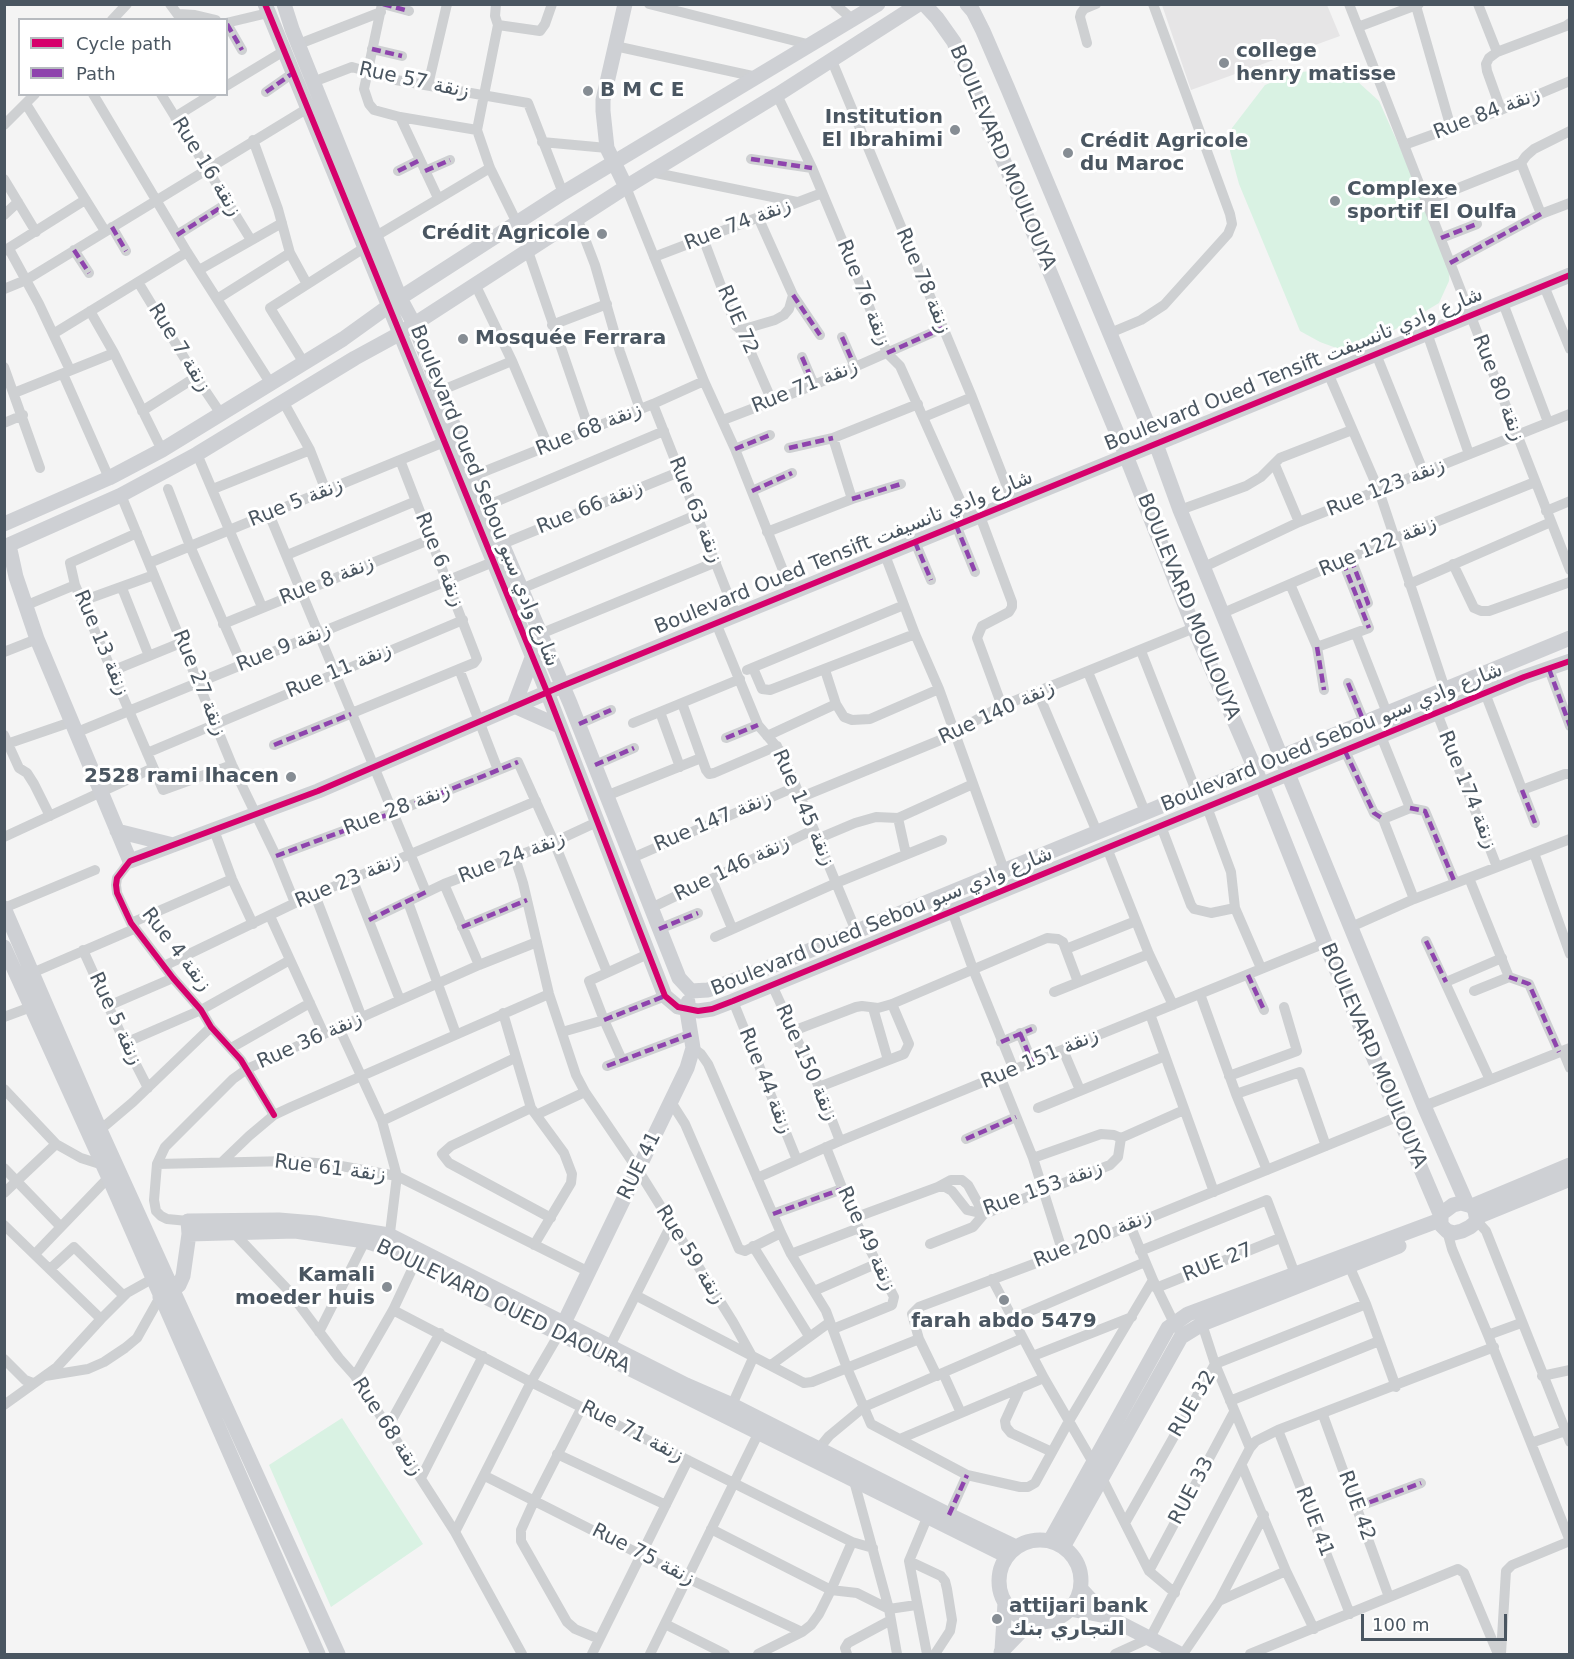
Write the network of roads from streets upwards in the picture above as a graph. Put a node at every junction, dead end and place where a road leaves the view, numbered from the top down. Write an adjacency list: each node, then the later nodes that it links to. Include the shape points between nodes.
1 (127, 4): 23 (street)
2 (170, 4): 22 (street)
3 (284, 4): 35 (street, Boulevard Oued Sebou شارع وادي سبو)
4 (447, 4): 47 (street)
5 (496, 4): 27 (street)
6 (552, 4): 27 (street, via 540,31)
7 (625, 4): 33 (street)
8 (649, 4): 34 (street)
9 (835, 4): 25 (street)
10 (878, 4): 25 (street)
11 (922, 4): 40 (street); 185 (street, BOULEVARD MOULOUYA, via 954,42)
12 (968, 4): 31 (street, BOULEVARD MOULOUYA)
13 (978, 4): 31 (street)
14 (1096, 4): 32 (street, via 1081,13)
15 (1153, 4): 133 (street, via 1232,224 1228,234 1164,305 1142,321)
16 (1349, 4): 29 (street, Rue 80 زنقة)
17 (1478, 4): 38 (street)
18 (1417, 5): 29 (street); 61 (street)
19 (382, 7): 21 (street); 35 (street); 36 (street)
20 (267, 9): 26 (street); 35 (street, Boulevard Oued Sebou شارع وادي سبو)
21 (409, 10)
22 (180, 17): 24 (street)
23 (114, 18)
24 (208, 18)
25 (853, 20): 34 (street)
26 (228, 24)
27 (498, 25): 49 (street)
28 (228, 26): 37 (street)
29 (1358, 27): 66 (street, Rue 80 زنقة)
30 (1568, 28): 38 (street)
31 (983, 30): 133 (street, BOULEVARD MOULOUYA)
32 (1086, 43)
33 (615, 45): 43 (street); 67 (street, via 603,100)
34 (811, 45): 43 (street)
35 (291, 48): 42 (street, Boulevard Oued Sebou شارع وادي سبو); 45 (street, Boulevard Oued Sebou شارع وادي سبو); 46 (street)
36 (372, 49): 39 (street); 41 (street)
37 (242, 50)
38 (1497, 52): 57 (street, via 1486,64)
39 (402, 56)
40 (832, 61): 50 (street); 131 (street, Rue 78 زنقة)
41 (367, 72): 45 (street, Rue 57 زنقة, via 348,67); 47 (street, Rue 57 زنقة); 59 (street, via 364,88 369,104 374,110)
42 (293, 73): 48 (street); 56 (street, Boulevard Oued Sebou شارع وادي سبو)
43 (757, 77): 67 (street)
44 (1569, 81): 57 (street, Rue 84 زنقة)
45 (313, 82): 56 (street, Boulevard Oued Sebou شارع وادي سبو)
46 (228, 85)
47 (428, 85): 49 (street, Rue 57 زنقة)
48 (266, 92)
49 (482, 95): 62 (street); 65 (street, Rue 57 زنقة, via 528,103)
50 (777, 95): 73 (street, Rue 76 زنقة); 77 (street)
51 (33, 96): 55 (street)
52 (94, 96): 84 (street)
53 (162, 96): 58 (street, Rue 16 زنقة)
54 (209, 96): 58 (street)
55 (26, 104): 60 (street); 83 (street)
56 (315, 104): 64 (street); 100 (street, Boulevard Oued Sebou شارع وادي سبو); 104 (street, Boulevard Oued Sebou شارع وادي سبو)
57 (1501, 110): 61 (street, Rue 84 زنقة)
58 (174, 117): 74 (street, Rue 16 زنقة)
59 (400, 117): 62 (street); 69 (street)
60 (4, 124)
61 (1451, 128): 66 (street, Rue 84 زنقة)
62 (477, 130): 72 (street)
63 (1569, 131): 71 (street, via 1534,149)
64 (253, 140): 74 (street); 94 (street)
65 (542, 142): 67 (street); 80 (street)
66 (1404, 145): 85 (street, Rue 80 زنقة)
67 (611, 155): 79 (street); 80 (street)
68 (751, 159): 73 (street)
69 (420, 160): 75 (street); 76 (street)
70 (450, 160): 76 (street)
71 (1521, 164): 85 (street); 90 (street)
72 (490, 168): 82 (street); 95 (street)
73 (812, 168): 81 (street, Rue 76 زنقة)
74 (207, 169): 84 (street); 88 (street, Rue 16 زنقة)
75 (398, 171)
76 (425, 171): 82 (street)
77 (650, 171): 79 (street); 87 (street)
78 (4, 179): 86 (street)
79 (626, 187): 93 (street); 111 (street)
80 (563, 193): 95 (street)
81 (822, 193): 87 (street, Rue 74 زنقة); 141 (street, Rue 76 زنقة)
82 (438, 198): 100 (street)
83 (85, 200): 97 (street); 98 (street)
84 (157, 201): 97 (street); 99 (street)
85 (1425, 201): 102 (street, Rue 80 زنقة)
86 (18, 202): 91 (street); 98 (street)
87 (798, 202): 92 (street, Rue 74 زنقة)
88 (228, 203): 99 (street); 103 (street, Rue 16 زنقة)
89 (1569, 203): 90 (street)
90 (1541, 214): 112 (street)
91 (4, 215)
92 (758, 217): 101 (street, Rue 74 زنقة); 122 (street)
93 (577, 218): 108 (street); 126 (street)
94 (282, 223): 103 (street); 110 (street)
95 (517, 223): 124 (street)
96 (1477, 224): 102 (street)
97 (109, 229): 106 (street); 107 (street)
98 (36, 232): 105 (street)
99 (177, 235): 109 (street)
100 (376, 236): 124 (street, Boulevard Oued Sebou شارع وادي سبو)
101 (703, 238): 111 (street, Rue 74 زنقة); 132 (street, RUE 72, via 736,326)
102 (1441, 238): 112 (street, Rue 80 زنقة)
103 (251, 240): 113 (street)
104 (364, 248): 118 (street); 124 (street, Boulevard Oued Sebou شارع وادي سبو)
105 (7, 250): 116 (street)
106 (74, 250): 114 (street); 116 (street)
107 (126, 251)
108 (528, 251): 119 (street); 130 (street)
109 (187, 252): 113 (street); 117 (street)
110 (290, 253): 118 (street); 123 (street)
111 (654, 257): 151 (street)
112 (1450, 263): 128 (street, Rue 80 زنقة)
113 (200, 270): 123 (street)
114 (89, 273)
115 (1569, 275): 120 (street, Boulevard Oued Tensift شارع وادي تانسيفت)
116 (26, 280): 121 (street); 135 (street)
117 (138, 282): 127 (street); 150 (street, Rue 7 زنقة)
118 (307, 284): 145 (street, via 270,308)
119 (475, 284): 129 (street); 144 (street)
120 (1544, 286): 125 (street, Boulevard Oued Tensift شارع وادي تانسيفت); 139 (street)
121 (4, 289)
122 (793, 295): 132 (street, via 784,315); 137 (street)
123 (217, 299): 152 (street)
124 (394, 302): 129 (street, Boulevard Oued Sebou شارع وادي سبو); 136 (street, Boulevard Oued Sebou شارع وادي سبو); 145 (street)
125 (1503, 303): 128 (street, Boulevard Oued Tensift شارع وادي تانسيفت); 168 (street)
126 (607, 304): 130 (street); 161 (street)
127 (90, 311): 135 (street); 140 (street)
128 (1470, 316): 134 (street, Boulevard Oued Tensift شارع وادي تانسيفت); 173 (street, Rue 80 زنقة)
129 (414, 324): 136 (street); 154 (street, Boulevard Oued Sebou شارع وادي سبو)
130 (552, 325): 170 (street)
131 (943, 328): 141 (street, Rue 71 زنقة); 156 (street, Rue 78 زنقة)
132 (741, 330): 157 (street, RUE 72)
133 (1110, 333): 177 (street, BOULEVARD MOULOUYA)
134 (1427, 333): 142 (street, Boulevard Oued Tensift شارع وادي تانسيفت); 184 (street)
135 (53, 334): 148 (street)
136 (399, 334): 158 (street); 176 (street, Boulevard Oued Sebou شارع وادي سبو)
137 (820, 335)
138 (842, 337): 147 (street)
139 (1569, 349)
140 (114, 353): 148 (street); 162 (street)
141 (887, 353): 147 (street, Rue 71 زنقة); 160 (street, Rue 76 زنقة, via 900,366)
142 (1376, 354): 149 (street, Boulevard Oued Tensift شارع وادي تانسيفت); 191 (street)
143 (802, 357): 153 (street)
144 (512, 361): 154 (street); 178 (street)
145 (304, 363): 152 (street)
146 (4, 367): 155 (street)
147 (855, 367): 153 (street, Rue 71 زنقة)
148 (66, 372): 155 (street); 193 (street)
149 (1329, 373): 171 (street); 177 (street, Boulevard Oued Tensift شارع وادي تانسيفت)
150 (196, 377): 162 (street); 163 (street, Rue 7 زنقة)
151 (704, 381): 159 (street, Rue 68 زنقة); 167 (street)
152 (271, 384): 163 (street)
153 (813, 385): 157 (street, Rue 71 زنقة)
154 (440, 391): 192 (street, Boulevard Oued Sebou شارع وادي سبو)
155 (14, 393): 164 (street)
156 (972, 397): 165 (street); 205 (street, Rue 78 زنقة)
157 (772, 401): 167 (street, Rue 71 زنقة)
158 (284, 403): 182 (street); 183 (street)
159 (653, 404): 161 (street, Rue 68 زنقة); 172 (street, Rue 63 زنقة)
160 (918, 404): 165 (street, Rue 76 زنقة); 175 (street)
161 (640, 409): 170 (street, Rue 68 زنقة)
162 (142, 411): 181 (street)
163 (221, 414): 181 (street)
164 (23, 415): 169 (street); 188 (street)
165 (924, 417): 211 (street, Rue 76 زنقة)
166 (1569, 417): 168 (street, Rue 123 زنقة)
167 (723, 420): 180 (street)
168 (1548, 422): 173 (street, Rue 123 زنقة)
169 (4, 423)
170 (589, 429): 178 (street, Rue 68 زنقة)
171 (1352, 430): 187 (street, via 1280,458); 200 (street)
172 (664, 431): 189 (street, Rue 63 زنقة); 206 (street)
173 (1516, 434): 184 (street, Rue 123 زنقة); 194 (street, Rue 80 زنقة)
174 (770, 435): 180 (street)
175 (833, 438): 179 (street); 202 (street)
176 (444, 442): 186 (street, Rue 5 زنقة); 228 (street, Boulevard Oued Sebou شارع وادي سبو)
177 (1156, 444): 185 (street, Boulevard Oued Tensift شارع وادي تانسيفت); 207 (street, BOULEVARD MOULOUYA)
178 (548, 446): 192 (street, Rue 68 زنقة)
179 (789, 448)
180 (735, 449): 199 (street)
181 (162, 450): 193 (street)
182 (310, 450): 197 (street); 198 (street)
183 (197, 454): 197 (street); 201 (street)
184 (1469, 454): 191 (street, Rue 123 زنقة)
185 (1126, 456): 205 (street, Boulevard Oued Tensift شارع وادي تانسيفت); 256 (street, BOULEVARD MOULOUYA)
186 (400, 460): 198 (street, Rue 5 زنقة); 203 (street, Rue 6 زنقة)
187 (1275, 465): 207 (street, via 1246,486); 212 (street)
188 (40, 468)
189 (679, 472): 210 (street, Rue 63 زنقة); 221 (street, Rue 66 زنقة)
190 (792, 473): 199 (street)
191 (1424, 473): 200 (street, Rue 123 زنقة)
192 (473, 476): 206 (street, Boulevard Oued Sebou شارع وادي سبو)
193 (109, 478): 214 (street)
194 (1535, 482): 208 (street, Rue 80 زنقة); 218 (street, Rue 122 زنقة)
195 (902, 484): 202 (street)
196 (168, 489): 223 (street)
197 (213, 489): 215 (street)
198 (326, 490): 209 (street, Rue 5 زنقة)
199 (752, 491): 216 (street)
200 (1379, 491): 212 (street, Rue 123 زنقة); 218 (street)
201 (121, 495): 217 (street, Rue 27 زنقة); 222 (street)
202 (852, 499): 216 (street)
203 (416, 501): 219 (street, Rue 6 زنقة); 224 (street)
204 (1569, 501): 208 (street)
205 (1013, 502): 211 (street, Boulevard Oued Tensift شارع وادي تانسيفت)
206 (486, 506): 221 (street, Boulevard Oued Sebou شارع وادي سبو)
207 (1180, 510): 232 (street, BOULEVARD MOULOUYA)
208 (1546, 511): 213 (street, Rue 80 زنقة)
209 (269, 514): 215 (street, Rue 5 زنقة); 224 (street)
210 (696, 514): 229 (street, Rue 63 زنقة); 244 (street)
211 (968, 520): 220 (street, Boulevard Oued Tensift شارع وادي تانسيفت); 234 (street); 291 (street, via 1012,602 1009,612 982,626 977,638)
212 (1299, 522): 232 (street, Rue 123 زنقة)
213 (1551, 522): 231 (street); 233 (street, Rue 80 زنقة)
214 (4, 524)
215 (231, 530): 223 (street, Rue 5 زنقة); 250 (street)
216 (767, 532): 246 (street)
217 (137, 533): 230 (street, Rue 27 زنقة); 241 (street, Rue 13 زنقة, via 70,563)
218 (1396, 538): 226 (street, Rue 122 زنقة); 240 (street)
219 (431, 539): 238 (street, Rue 6 زنقة); 245 (street, Rue 8 زنقة)
220 (915, 542): 225 (street, Boulevard Oued Tensift شارع وادي تانسيفت); 237 (street)
221 (502, 544): 244 (street, Boulevard Oued Sebou شارع وادي سبو)
222 (7, 546): 236 (street)
223 (190, 546): 230 (street, Rue 5 زنقة); 255 (street)
224 (287, 555): 245 (street)
225 (885, 555): 246 (street, Boulevard Oued Tensift شارع وادي تانسيفت); 249 (street)
226 (1347, 560): 242 (street, Rue 122 زنقة); 260 (street, via 1369,628)
227 (4, 561): 236 (street)
228 (493, 562): 238 (street, Rue 9 زنقة); 268 (street, Boulevard Oued Sebou شارع وادي سبو)
229 (717, 562): 252 (street, Rue 63 زنقة); 258 (street)
230 (149, 563): 235 (street, Rue 27 زنقة)
231 (1453, 564): 239 (street, via 1474,608 1481,611); 240 (street)
232 (1204, 567): 251 (street, BOULEVARD MOULOUYA)
233 (1569, 570)
234 (975, 572)
235 (154, 575): 243 (street); 263 (street, Rue 27 زنقة)
236 (16, 577): 248 (street)
237 (931, 580)
238 (447, 581): 253 (street, Rue 6 زنقة); 257 (street, Rue 9 زنقة)
239 (1569, 582)
240 (1409, 584): 283 (street)
241 (75, 585): 247 (street, Rue 13 زنقة); 248 (street)
242 (1290, 585): 251 (street, Rue 122 زنقة); 264 (street)
243 (122, 588): 247 (street); 267 (street)
244 (521, 589): 258 (street, Boulevard Oued Sebou شارع وادي سبو)
245 (301, 592): 250 (street, Rue 8 زنقة); 257 (street)
246 (792, 592): 252 (street, Boulevard Oued Tensift شارع وادي تانسيفت)
247 (82, 601): 275 (street, Rue 13 زنقة)
248 (27, 605): 262 (street)
249 (904, 605): 259 (street); 271 (street)
250 (262, 607): 255 (street, Rue 8 زنقة)
251 (1222, 613): 317 (street, BOULEVARD MOULOUYA)
252 (736, 615): 254 (street, Boulevard Oued Tensift شارع وادي تانسيفت)
253 (463, 620): 272 (street, Rue 6 زنقة, via 477,659); 277 (street, Rue 11 زنقة)
254 (717, 623): 278 (street, Rue 145 زنقة); 281 (street, Boulevard Oued Tensift شارع وادي تانسيفت)
255 (224, 624): 270 (street)
256 (1194, 628): 265 (street, Rue 140 زنقة); 323 (street, BOULEVARD MOULOUYA)
257 (320, 634): 270 (street, Rue 9 زنقة); 277 (street)
258 (540, 634): 281 (street, Boulevard Oued Sebou شارع وادي سبو)
259 (915, 634): 274 (street); 282 (street)
260 (1356, 634): 264 (street); 295 (street)
261 (1569, 638): 283 (street, Boulevard Oued Sebou شارع وادي سبو)
262 (37, 639): 266 (street); 306 (street)
263 (183, 642): 267 (street); 279 (street, Rue 27 زنقة)
264 (1317, 647): 284 (street)
265 (1141, 651): 276 (street, Rue 140 زنقة); 332 (street)
266 (4, 652)
267 (149, 656): 275 (street)
268 (532, 657): 285 (street, Boulevard Oued Sebou شارع وادي سبو); 290 (street)
269 (1569, 661): 273 (street, Boulevard Oued Sebou شارع وادي سبو)
270 (242, 665): 279 (street, Rue 9 زنقة)
271 (753, 668): 274 (street, via 765,691); 278 (street)
272 (459, 669): 297 (street); 298 (street)
273 (1549, 669): 287 (street, Boulevard Oued Sebou شارع وادي سبو); 305 (street)
274 (825, 670): 289 (street)
275 (112, 671): 293 (street, Rue 13 زنقة)
276 (1088, 672): 286 (street, Rue 140 زنقة); 339 (street)
277 (334, 675): 297 (street); 301 (street, Rue 11 زنقة)
278 (739, 677): 288 (street); 303 (street, Rue 145 زنقة)
279 (199, 683): 293 (street, Rue 9 زنقة); 301 (street, Rue 27 زنقة)
280 (1348, 683): 299 (street)
281 (562, 686): 285 (street, Boulevard Oued Tensift شارع وادي تانسيفت); 302 (street, Boulevard Oued Sebou شارع وادي سبو)
282 (939, 689): 289 (street, via 870,719 844,717); 307 (street)
283 (1445, 689): 295 (street, Boulevard Oued Sebou شارع وادي سبو)
284 (1324, 690)
285 (547, 693): 290 (street, Boulevard Oued Tensift شارع وادي تانسيفت); 304 (street, Boulevard Oued Sebou شارع وادي سبو)
286 (1038, 693): 291 (street, Rue 140 زنقة); 350 (street)
287 (1485, 693): 296 (street, Boulevard Oued Sebou شارع وادي سبو); 331 (street)
288 (682, 703): 294 (street); 318 (street)
289 (836, 704): 308 (street)
290 (514, 706): 298 (street, Boulevard Oued Tensift شارع وادي تانسيفت); 304 (street)
291 (1002, 706): 307 (street, Rue 140 زنقة)
292 (611, 710): 302 (street)
293 (130, 711): 306 (street, Rue 9 زنقة); 316 (street, Rue 13 زنقة)
294 (660, 712): 300 (street); 322 (street)
295 (1387, 713): 299 (street, Boulevard Oued Sebou شارع وادي سبو)
296 (1437, 713): 309 (street, Boulevard Oued Sebou شارع وادي سبو); 365 (street, Rue 174 زنقة)
297 (351, 714): 312 (street); 321 (street)
298 (480, 721): 321 (street, Boulevard Oued Tensift شارع وادي تانسيفت); 325 (street)
299 (1364, 722): 317 (street, Boulevard Oued Sebou شارع وادي سبو)
300 (633, 723)
301 (215, 724): 316 (street, Rue 11 زنقة); 319 (street, Rue 27 زنقة)
302 (579, 724): 320 (street, Boulevard Oued Sebou شارع وادي سبو)
303 (758, 725): 308 (street, Rue 145 زنقة); 310 (street)
304 (559, 726): 345 (street, Boulevard Oued Sebou شارع وادي سبو)
305 (1569, 726)
306 (73, 728): 311 (street, Rue 9 زنقة); 333 (street)
307 (955, 732): 328 (street); 335 (street, Rue 140 زنقة)
308 (767, 736): 313 (street, Rue 145 زنقة)
309 (1381, 736): 315 (street, Boulevard Oued Sebou شارع وادي سبو); 338 (street)
310 (726, 738)
311 (6, 741): 342 (street)
312 (274, 745)
313 (777, 746): 318 (street, via 708,774); 330 (street, Rue 145 زنقة)
314 (634, 748): 320 (street)
315 (1345, 751): 326 (street, Boulevard Oued Sebou شارع وادي سبو); 344 (street, via 1374,813)
316 (147, 753): 324 (street, Rue 13 زنقة)
317 (1282, 756): 323 (street, Boulevard Oued Sebou شارع وادي سبو); 326 (street, BOULEVARD MOULOUYA)
318 (701, 758): 322 (street)
319 (232, 765): 324 (street, Rue 13 زنقة, via 164,790); 341 (street, Rue 27 زنقة)
320 (595, 765): 334 (street, Boulevard Oued Sebou شارع وادي سبو)
321 (373, 767): 340 (street); 341 (street, Boulevard Oued Tensift شارع وادي تانسيفت)
322 (680, 767): 334 (street)
323 (1254, 767): 329 (street, BOULEVARD MOULOUYA); 332 (street, Boulevard Oued Sebou شارع وادي سبو)
324 (153, 768): 333 (street)
325 (498, 770): 336 (street, Rue 28 زنقة, via 519,762); 340 (street, Rue 28 زنقة)
326 (1289, 774): 329 (street, Boulevard Oued Sebou شارع وادي سبو); 392 (street, BOULEVARD MOULOUYA)
327 (1569, 774): 331 (street)
328 (973, 784): 343 (street); 367 (street)
329 (1262, 785): 337 (street, Boulevard Oued Sebou شارع وادي سبو); 399 (street, BOULEVARD MOULOUYA)
330 (795, 787): 335 (street, Rue 145 زنقة); 363 (street, Rue 147 زنقة)
331 (1522, 790): 346 (street)
332 (1196, 791): 339 (street, Boulevard Oued Sebou شارع وادي سبو)
333 (100, 793): 342 (street); 349 (street)
334 (606, 796): 363 (street, Boulevard Oued Sebou شارع وادي سبو)
335 (800, 798): 351 (street, Rue 145 زنقة)
336 (536, 801): 355 (street); 359 (street, Rue 23 زنقة)
337 (1207, 807): 347 (street, Boulevard Oued Sebou شارع وادي سبو); 383 (street, via 1231,872)
338 (1410, 808): 344 (street); 373 (street, via 1425,811)
339 (1144, 812): 350 (street, Boulevard Oued Sebou شارع وادي سبو)
340 (392, 813): 359 (street); 361 (street, Rue 28 زنقة)
341 (255, 814): 348 (street, Boulevard Oued Tensift شارع وادي تانسيفت); 361 (street, Rue 27 زنقة)
342 (50, 816): 352 (street)
343 (898, 818): 351 (street, Rue 146 زنقة, via 876,817); 360 (street)
344 (1383, 819): 377 (street)
345 (597, 822): 355 (street, Rue 24 زنقة); 403 (street, Boulevard Oued Sebou شارع وادي سبو)
346 (1534, 823)
347 (1161, 826): 357 (street, Boulevard Oued Sebou شارع وادي سبو); 383 (street, via 1194,909 1211,913)
348 (214, 830): 356 (street, Boulevard Oued Tensift شارع وادي تانسيفت); 370 (street)
349 (117, 831): 356 (street); 364 (street)
350 (1097, 832): 367 (street, Boulevard Oued Sebou شارع وادي سبو)
351 (815, 834): 371 (street, Rue 146 زنقة); 372 (street, Rue 145 زنقة)
352 (4, 837)
353 (1569, 839): 358 (street)
354 (942, 840): 360 (street)
355 (554, 842): 362 (street, Rue 24 زنقة); 412 (street)
356 (173, 845): 364 (street, Boulevard Oued Tensift شارع وادي تانسيفت)
357 (1107, 848): 384 (street, Boulevard Oued Sebou شارع وادي سبو); 388 (street)
358 (1534, 853): 365 (street); 405 (street)
359 (408, 854): 368 (street, Rue 23 زنقة); 375 (street)
360 (906, 854): 372 (street)
361 (276, 856): 379 (street, Rue 27 زنقة)
362 (515, 858): 374 (street, Rue 24 زنقة); 378 (street, Rue 59 زنقة)
363 (632, 858): 382 (street, Boulevard Oued Sebou شارع وادي سبو)
364 (130, 861): 390 (street, Rue 4 زنقة, via 116,885)
365 (1497, 867): 369 (street)
366 (95, 870): 381 (street)
367 (1004, 870): 395 (street, Boulevard Oued Sebou شارع وادي سبو)
368 (352, 878): 376 (street, Rue 23 زنقة); 387 (street)
369 (1468, 878): 373 (street); 406 (street)
370 (232, 879): 389 (street); 390 (street)
371 (712, 880): 382 (street, Rue 146 زنقة); 393 (street)
372 (836, 883): 393 (street); 395 (street, Rue 145 زنقة)
373 (1455, 883): 377 (street)
374 (444, 884): 375 (street, Rue 24 زنقة); 391 (street)
375 (426, 892): 380 (street, Rue 24 زنقة)
376 (315, 895): 379 (street, Rue 23 زنقة); 442 (street)
377 (1414, 899): 392 (street)
378 (527, 900): 391 (street); 398 (street, Rue 59 زنقة)
379 (295, 903): 386 (street, Rue 23 زنقة)
380 (408, 903): 387 (street, Rue 24 زنقة); 419 (street)
381 (4, 908): 413 (street)
382 (651, 908): 394 (street, Boulevard Oued Sebou شارع وادي سبو)
383 (1235, 908): 410 (street)
384 (952, 911): 411 (street); 420 (street, Boulevard Oued Sebou شارع وادي سبو)
385 (698, 913): 394 (street)
386 (270, 916): 389 (street, Rue 23 زنقة); 407 (street)
387 (369, 920): 427 (street)
388 (1136, 921): 401 (street); 404 (street)
389 (253, 924): 409 (street, Rue 23 زنقة)
390 (132, 926): 402 (street); 409 (street, Rue 4 زنقة)
391 (462, 927): 408 (street)
392 (1351, 927): 480 (street, BOULEVARD MOULOUYA)
393 (732, 928): 396 (street)
394 (659, 929): 422 (street, Boulevard Oued Sebou شارع وادي سبو, via 679,978)
395 (856, 931): 422 (street, Boulevard Oued Sebou شارع وادي سبو, via 708,990)
396 (715, 937)
397 (1426, 941): 418 (street)
398 (537, 942): 408 (street, Rue 36 زنقة); 424 (street, Rue 59 زنقة)
399 (1325, 943): 410 (street, Rue 151 زنقة); 485 (street, BOULEVARD MOULOUYA)
400 (4, 947): 433 (street)
401 (1066, 949): 411 (street, via 1058,939 1047,938); 417 (street)
402 (83, 950): 413 (street); 432 (street, Rue 5 زنقة)
403 (648, 954): 412 (street); 426 (street, Boulevard Oued Sebou شارع وادي سبو)
404 (1149, 954): 417 (street); 431 (street)
405 (1569, 954)
406 (1502, 958): 415 (street); 418 (street)
407 (290, 960): 429 (street); 436 (street)
408 (478, 964): 419 (street, Rue 36 زنقة)
409 (164, 966): 416 (street, Rue 4 زنقة)
410 (1261, 968): 414 (street, Rue 151 زنقة)
411 (973, 969): 430 (street); 453 (street)
412 (607, 972): 443 (street, via 589,981)
413 (32, 973): 488 (street)
414 (1248, 975): 425 (street, Rue 151 زنقة); 437 (street)
415 (1509, 977): 421 (street); 457 (street, via 1529,984)
416 (173, 978): 432 (street); 436 (street, Rue 4 زنقة)
417 (1078, 982): 423 (street)
418 (1446, 982): 472 (street)
419 (437, 983): 427 (street, Rue 36 زنقة); 451 (street)
420 (772, 985): 428 (street, Boulevard Oued Sebou شارع وادي سبو); 447 (street, Rue 150 زنقة)
421 (1474, 990)
422 (691, 991): 438 (street)
423 (1054, 992)
424 (549, 994): 439 (street); 448 (street, Rue 59 زنقة)
425 (1200, 994): 431 (street, Rue 151 زنقة); 470 (street)
426 (665, 996): 438 (street); 443 (street)
427 (400, 1000): 442 (street, Rue 36 زنقة)
428 (734, 1001): 438 (street, Boulevard Oued Sebou شارع وادي سبو, via 712,1009); 496 (street, Rue 44 زنقة)
429 (310, 1003): 450 (street); 455 (street)
430 (892, 1004): 435 (street); 462 (street, via 909,1044 904,1054)
431 (1173, 1005): 440 (street, Rue 151 زنقة)
432 (108, 1006): 454 (street, Rue 5 زنقة)
433 (31, 1007): 441 (street); 503 (street)
434 (1284, 1007): 458 (street)
435 (873, 1008): 447 (street, via 856,1007); 462 (street)
436 (201, 1010): 444 (street, Rue 4 زنقة); 454 (street)
437 (1264, 1010)
438 (687, 1011): 452 (street)
439 (503, 1013): 451 (street); 460 (street)
440 (1150, 1014): 456 (street, Rue 151 زنقة); 459 (street)
441 (4, 1017)
442 (362, 1018): 445 (street, Rue 36 زنقة)
443 (604, 1020): 448 (street); 461 (street)
444 (211, 1027): 455 (street, Rue 4 زنقة); 474 (street)
445 (339, 1028): 450 (street, Rue 36 زنقة); 471 (street)
446 (1032, 1029): 449 (street)
447 (793, 1031): 473 (street, Rue 150 زنقة)
448 (562, 1032): 477 (street, Rue 59 زنقة)
449 (1020, 1033): 453 (street); 463 (street)
450 (324, 1034): 466 (street, Rue 36 زنقة)
451 (456, 1034): 471 (street)
452 (693, 1041): 461 (street); 479 (street, RUE 41, via 687,1068); 505 (street, via 708,1064)
453 (1001, 1042): 467 (street)
454 (124, 1043): 474 (street, Rue 5 زنقة)
455 (231, 1048): 466 (street, Rue 4 زنقة)
456 (1063, 1050): 463 (street, Rue 151 زنقة); 476 (street)
457 (1564, 1050): 465 (street); 472 (street)
458 (1297, 1051): 468 (street); 470 (street)
459 (1165, 1056): 476 (street); 482 (street)
460 (515, 1058): 483 (street); 487 (street)
461 (622, 1060): 464 (street)
462 (888, 1060): 473 (street)
463 (1032, 1062): 467 (street, Rue 151 زنقة)
464 (607, 1066)
465 (1569, 1068)
466 (247, 1069): 484 (street, Rue 4 زنقة); 498 (street, Rue 36 زنقة, via 165,1147)
467 (1014, 1070): 469 (street, Rue 151 زنقة)
468 (1300, 1072): 478 (street); 493 (street)
469 (1000, 1076): 486 (street); 491 (street, Rue 151 زنقة)
470 (1229, 1076): 478 (street)
471 (360, 1077): 484 (street); 487 (street)
472 (1490, 1080): 480 (street)
473 (819, 1087): 491 (street, Rue 150 زنقة)
474 (148, 1088): 488 (street)
475 (4, 1089): 492 (street)
476 (1080, 1090): 481 (street)
477 (585, 1092): 483 (street); 501 (street, Rue 59 زنقة)
478 (1236, 1094): 502 (street)
479 (671, 1102): 501 (street, RUE 41); 531 (street, via 685,1124 739,1249 746,1251)
480 (1424, 1106): 513 (street, BOULEVARD MOULOUYA)
481 (1038, 1108)
482 (1184, 1110): 489 (street); 510 (street)
483 (534, 1111): 516 (street, via 564,1153 572,1174); 516 (street, via 451,1146 442,1154 449,1163)
484 (274, 1115): 497 (street)
485 (1399, 1116): 493 (street, Rue 200 زنقة); 518 (street, BOULEVARD MOULOUYA)
486 (1017, 1117): 490 (street); 495 (street)
487 (381, 1120): 504 (street)
488 (100, 1130): 546 (street)
489 (1121, 1138): 495 (street, via 1101,1134); 512 (street, Rue 153 زنقة, via 1118,1157 1110,1165)
490 (966, 1139)
491 (840, 1141): 494 (street, Rue 151 زنقة)
492 (56, 1144): 503 (street); 507 (street)
493 (1326, 1146): 502 (street, Rue 200 زنقة)
494 (825, 1148): 496 (street, Rue 151 زنقة); 509 (street, Rue 49 زنقة)
495 (1033, 1158): 512 (street)
496 (797, 1160): 505 (street, Rue 151 زنقة)
497 (222, 1162): 498 (street, Rue 61 زنقة); 504 (street, Rue 61 زنقة, via 330,1164)
498 (157, 1164): 524 (street, Rue 36 زنقة, via 156,1211)
499 (1569, 1166): 513 (street)
500 (4, 1168): 507 (street)
501 (638, 1170): 520 (street, Rue 59 زنقة); 540 (street, RUE 41)
502 (1267, 1170): 510 (street, Rue 200 زنقة)
503 (106, 1171): 522 (street); 542 (street)
504 (397, 1176): 528 (street); 530 (street, Rue 61 زنقة)
505 (757, 1178): 514 (street)
506 (1569, 1179): 513 (street)
507 (17, 1181): 511 (street); 522 (street)
508 (938, 1187): 515 (street, Rue 153 زنقة, via 952,1191 967,1210); 515 (street, via 951,1180 963,1180); 517 (street)
509 (842, 1189): 514 (street); 517 (street, Rue 49 زنقة)
510 (1214, 1192): 521 (street, Rue 200 زنقة)
511 (4, 1193)
512 (1043, 1193): 515 (street, Rue 153 زنقة); 532 (street)
513 (1473, 1212): 518 (street, via 1453,1205 1445,1209); 518 (street, via 1470,1227 1462,1231 1454,1233); 555 (street, via 1486,1231)
514 (773, 1214): 525 (street)
515 (984, 1214): 529 (street, via 973,1227)
516 (551, 1218): 530 (street)
517 (857, 1223): 534 (street); 538 (street, Rue 49 زنقة)
518 (1443, 1224): 536 (street); 561 (street)
519 (4, 1225): 533 (street)
520 (671, 1225): 548 (street); 570 (street, Rue 59 زنقة)
521 (1130, 1225): 532 (street, Rue 200 زنقة); 535 (street)
522 (60, 1226): 533 (street)
523 (229, 1226): 524 (street, BOULEVARD OUED DAOURA); 527 (street, BOULEVARD OUED DAOURA); 528 (street, BOULEVARD OUED DAOURA, via 279,1220 315,1223); 559 (street, Rue 68 زنقة, via 288,1290)
524 (189, 1228): 546 (street, via 183,1276)
525 (781, 1233): 531 (street); 534 (street)
526 (1280, 1238): 535 (street, via 1267,1200); 541 (street); 544 (street, RUE 27)
527 (365, 1241): 528 (street, BOULEVARD OUED DAOURA); 559 (street)
528 (389, 1242): 537 (street, BOULEVARD OUED DAOURA); 558 (street, BOULEVARD OUED DAOURA)
529 (930, 1244)
530 (534, 1245): 540 (street, Rue 61 زنقة)
531 (753, 1246): 562 (street)
532 (1063, 1253): 543 (street, Rue 200 زنقة)
533 (35, 1254): 539 (street)
534 (791, 1254): 545 (street)
535 (1143, 1256): 544 (street); 553 (street)
536 (1347, 1260): 541 (street); 549 (street); 556 (street)
537 (416, 1261): 550 (street); 558 (street, BOULEVARD OUED DAOURA)
538 (878, 1263): 545 (street); 557 (street, Rue 49 زنقة, via 894,1297 892,1305)
539 (50, 1269): 547 (street, via 74,1247); 552 (street)
540 (589, 1272): 558 (street, RUE 41)
541 (1295, 1274): 554 (street, via 1188,1314)
542 (152, 1279): 546 (street); 547 (street)
543 (992, 1279): 553 (street); 564 (street, Rue 200 زنقة, via 919,1307 912,1314)
544 (1155, 1284): 551 (street); 554 (street)
545 (814, 1291): 557 (street)
546 (167, 1294): 577 (street, via 137,1338 104,1362 88,1369); 652 (street); 653 (street)
547 (124, 1296): 552 (street)
548 (637, 1296): 566 (street); 570 (street)
549 (1366, 1304): 565 (street); 572 (street, RUE 32)
550 (393, 1310): 560 (street, Rue 71 زنقة); 578 (street)
551 (1132, 1317): 569 (street); 593 (street)
552 (100, 1319): 577 (street)
553 (1012, 1319): 563 (street)
554 (1174, 1323): 606 (street, via 1163,1335)
555 (1521, 1323): 561 (street); 579 (street)
556 (1202, 1324): 572 (street); 611 (street, via 1176,1343)
557 (831, 1325): 562 (street); 574 (street)
558 (562, 1328): 566 (street, BOULEVARD OUED DAOURA); 581 (street); 597 (street, BOULEVARD OUED DAOURA)
559 (319, 1332): 578 (street, Rue 68 زنقة)
560 (440, 1333): 568 (street, Rue 71 زنقة); 594 (street)
561 (1488, 1335): 567 (street)
562 (809, 1336): 573 (street)
563 (1023, 1338): 569 (street); 576 (street)
564 (919, 1339): 574 (street); 576 (street)
565 (1379, 1341): 583 (street); 585 (street)
566 (610, 1346): 587 (street, BOULEVARD OUED DAOURA)
567 (1494, 1347): 583 (street); 600 (street)
568 (483, 1356): 581 (street, Rue 71 زنقة); 610 (street)
569 (1033, 1356): 580 (street)
570 (753, 1358): 573 (street); 587 (street)
571 (4, 1359): 582 (street)
572 (1215, 1364): 585 (street); 621 (street, RUE 32)
573 (771, 1365): 574 (street, via 808,1383)
574 (847, 1368): 589 (street)
575 (1569, 1370): 579 (street)
576 (940, 1374): 589 (street); 591 (street)
577 (44, 1376): 582 (street)
578 (356, 1376): 594 (street, Rue 68 زنقة)
579 (1542, 1376): 596 (street)
580 (1044, 1378): 584 (street); 593 (street)
581 (531, 1382): 588 (street, Rue 71 زنقة); 609 (street)
582 (33, 1383): 586 (street)
583 (1396, 1386): 592 (street)
584 (1020, 1388): 591 (street); 602 (street, via 1005,1420 1006,1427)
585 (1230, 1401): 590 (street)
586 (4, 1405)
587 (732, 1405): 604 (street, BOULEVARD OUED DAOURA)
588 (582, 1407): 603 (street); 605 (street, Rue 71 زنقة)
589 (864, 1407): 598 (street, via 871,1424); 604 (street, via 829,1436)
590 (1234, 1412): 601 (street); 631 (street, RUE 33)
591 (961, 1413): 598 (street)
592 (1323, 1415): 595 (street); 617 (street, RUE 42)
593 (1069, 1421): 602 (street); 606 (street)
594 (388, 1427): 610 (street, Rue 68 زنقة)
595 (1278, 1430): 601 (street); 643 (street, RUE 41)
596 (1565, 1431): 599 (street); 600 (street)
597 (758, 1434): 604 (street, BOULEVARD OUED DAOURA); 613 (street)
598 (902, 1438): 608 (street)
599 (1569, 1442)
600 (1531, 1443): 624 (street)
601 (1250, 1448): 607 (street)
602 (1052, 1452): 608 (street, via 1029,1487)
603 (557, 1454): 615 (street); 616 (street)
604 (814, 1455): 612 (street, BOULEVARD OUED DAOURA); 618 (street, BOULEVARD OUED DAOURA)
605 (688, 1460): 613 (street, Rue 71 زنقة); 616 (street)
606 (1094, 1464): 611 (street); 626 (street)
607 (1242, 1466): 619 (street); 636 (street)
608 (967, 1474): 618 (street)
609 (485, 1476): 615 (street, Rue 75 زنقة); 623 (street)
610 (420, 1478): 623 (street, Rue 68 زنقة)
611 (1102, 1478): 621 (street); 626 (street)
612 (854, 1481): 620 (street, BOULEVARD OUED DAOURA); 627 (street)
613 (734, 1483): 622 (street); 625 (street, Rue 71 زنقة)
614 (1421, 1483): 617 (street)
615 (535, 1499): 629 (street, Rue 75 زنقة); 650 (street, via 521,1530 526,1552 567,1622)
616 (666, 1505): 629 (street)
617 (1357, 1507): 637 (street, RUE 42)
618 (949, 1515): 628 (street, BOULEVARD OUED DAOURA)
619 (1264, 1515): 632 (street); 638 (street)
620 (927, 1518): 628 (street, BOULEVARD OUED DAOURA); 630 (street)
621 (1125, 1523): 631 (street)
622 (711, 1530): 633 (street); 635 (street)
623 (455, 1532): 654 (street, Rue 68 زنقة)
624 (1569, 1541): 666 (street, via 1506,1571)
625 (852, 1542): 627 (street, Rue 71 زنقة); 635 (street)
626 (1056, 1544): 628 (street, via 1038,1539); 634 (street, via 1072,1555 1078,1565)
627 (873, 1548): 642 (street)
628 (1012, 1552): 639 (street, via 1000,1571 999,1588)
629 (642, 1554): 633 (street, Rue 75 زنقة); 650 (street)
630 (909, 1561): 640 (street); 662 (street, via 945,1581 952,1620)
631 (1149, 1571): 636 (street)
632 (1286, 1571): 638 (street); 647 (street)
633 (687, 1578): 646 (street); 648 (street, Rue 75 زنقة)
634 (1081, 1589): 641 (street); 644 (street)
635 (831, 1590): 642 (street, via 857,1593); 648 (street, via 819,1614)
636 (1175, 1593): 649 (street)
637 (1389, 1597): 643 (street); 666 (street, via 1461,1570)
638 (1220, 1601): 664 (street)
639 (1005, 1603): 645 (street); 651 (street)
640 (916, 1605): 642 (street); 661 (street)
641 (1070, 1609): 644 (street); 645 (street, via 1052,1620)
642 (890, 1614): 659 (street, via 848,1643); 660 (street)
643 (1350, 1614): 647 (street)
644 (1106, 1616): 649 (street)
645 (1031, 1621): 651 (street)
646 (665, 1624): 656 (street); 657 (street)
647 (1314, 1629): 665 (street)
648 (802, 1632): 658 (street)
649 (1150, 1638): 663 (street); 664 (street)
650 (599, 1639): 655 (street)
651 (1000, 1652)
652 (318, 1654)
653 (338, 1654)
654 (522, 1654)
655 (591, 1654)
656 (650, 1654)
657 (725, 1654)
658 (758, 1654)
659 (847, 1654)
660 (897, 1654)
661 (927, 1654)
662 (935, 1654)
663 (1115, 1654)
664 (1182, 1654)
665 (1250, 1654)
666 (1500, 1654)

